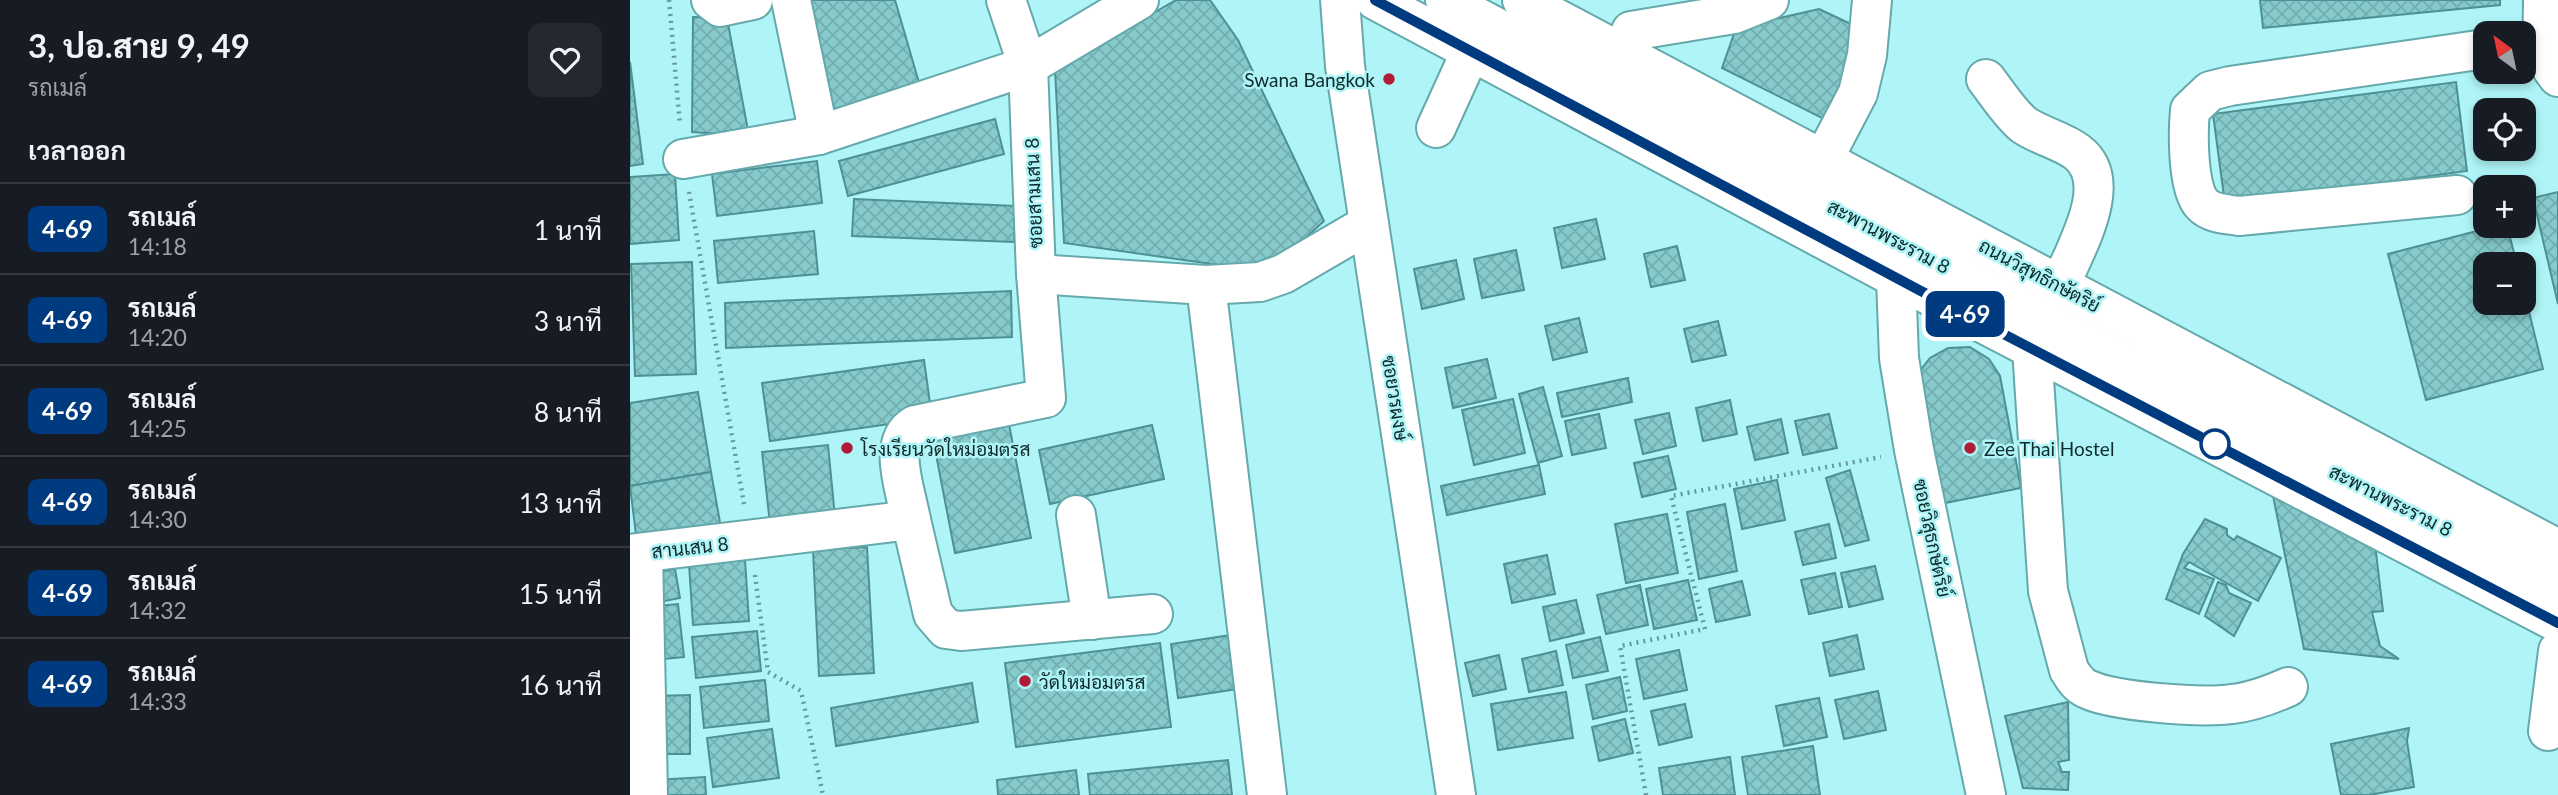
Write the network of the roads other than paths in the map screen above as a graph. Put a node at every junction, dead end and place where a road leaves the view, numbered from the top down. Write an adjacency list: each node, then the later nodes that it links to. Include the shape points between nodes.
1 (711, 0): 2 (street, via 720,7)
2 (752, 0)
3 (791, 0): 20 (street)
4 (1006, 0): 17 (street, ซอยสามเสน 8)
5 (1139, 0): 17 (street)
6 (1340, 0): 24 (street, ซอยวรผงษ์, via 1345,66)
7 (1375, 0): 14 (street)
8 (1445, 0): 34 (street, สะพานพระราม 8, via 2106,352)
9 (1522, 0): 13 (street, ถนนวิสุทธิกษัตริย์)
10 (1769, 0): 13 (street, via 1734,14)
11 (1872, 0): 22 (street, via 1858,93)
12 (2543, 0): 16 (street)
13 (1630, 29): 22 (street, ถนนวิสุทธิกษัตริย์)
14 (1471, 51): 19 (street); 26 (street)
15 (2473, 51): 23 (street, via 2230,86 2210,91 2190,110 2188,140 2196,190 2202,204 2217,213 2239,216)
16 (2542, 55)
17 (1028, 66): 20 (street); 25 (street, ซอยสามเสน 8)
18 (1986, 79): 28 (street, via 2024,125 2078,152 2089,163 2095,180 2094,201)
19 (1436, 128)
20 (819, 135): 21 (street)
21 (683, 159)
22 (1823, 160): 28 (street, ถนนวิสุทธิกษัตริย์)
23 (2457, 195)
24 (1369, 224): 27 (street, via 1283,274 1260,282); 43 (street, ซอยวรผงษ์)
25 (1036, 274): 27 (street); 31 (street, ซอยสามเสน 8, via 1046,398 915,425 904,432 899,444)
26 (1896, 278): 29 (street); 44 (street, ซอยวิสุธกษัตริย์, via 1899,358 1914,450)
27 (1206, 285): 42 (street)
28 (2060, 286): 32 (street, ถนนวิสุทธิกษัตริย์)
29 (2032, 349): 37 (street); 39 (street, via 2048,591 2075,680 2090,691 2188,705 2262,699)
30 (1076, 515): 36 (street)
31 (911, 520): 33 (street, สานเสน 8); 36 (street, via 933,614 946,629)
32 (2558, 549)
33 (637, 553): 41 (street)
34 (2558, 585)
35 (1153, 614): 36 (street)
36 (1092, 620)
37 (2558, 623)
38 (2558, 651): 40 (street)
39 (2288, 687)
40 (2548, 731)
41 (648, 795)
42 (1267, 795)
43 (1456, 795)
44 (1986, 795)

